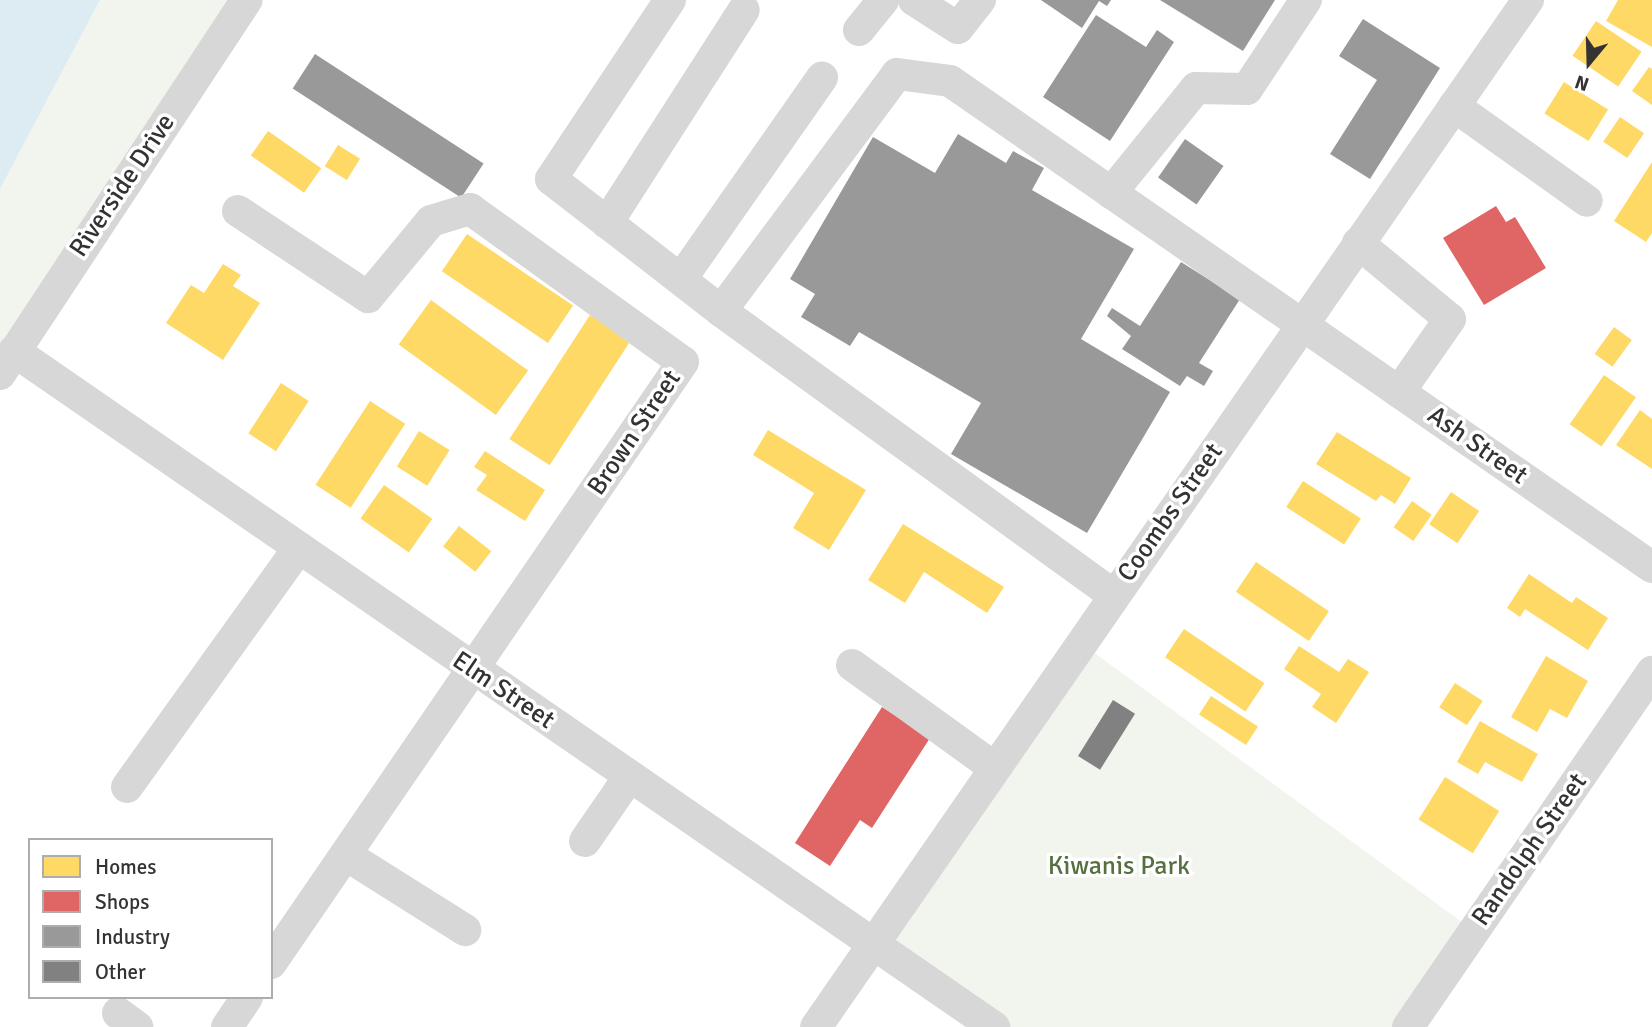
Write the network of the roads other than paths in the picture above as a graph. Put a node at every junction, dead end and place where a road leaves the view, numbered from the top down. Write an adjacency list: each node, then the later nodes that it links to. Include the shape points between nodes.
1 (247, 0): 20 (street, Riverside Drive)
2 (670, 0): 15 (street, via 551,179)
3 (883, 0): 9 (street)
4 (914, 0): 5 (street, via 958,28)
5 (979, 0)
6 (1306, 0): 12 (street, via 1247,89 1196,88)
7 (1528, 0): 11 (street, Coombs Street)
8 (744, 10): 15 (street)
9 (859, 30)
10 (822, 78): 17 (street)
11 (1454, 106): 13 (street); 16 (street, Coombs Street)
12 (1111, 193): 18 (street, Ash Street, via 950,81 897,74); 19 (street, Ash Street)
13 (1587, 201)
14 (238, 211): 26 (street, Brown Street, via 368,297 432,221 470,209 683,362)
15 (607, 223): 17 (street)
16 (1358, 243): 19 (street, Coombs Street); 21 (street, via 1450,319)
17 (681, 279): 18 (street)
18 (721, 311): 24 (street)
19 (1301, 325): 21 (street, Ash Street); 24 (street, Coombs Street)
20 (7, 362): 22 (street, Elm Street)
21 (1399, 393): 23 (street, Ash Street)
22 (298, 549): 26 (street, Elm Street); 30 (street)
23 (1652, 567)
24 (1114, 596): 28 (street, Coombs Street)
25 (852, 665): 28 (street)
26 (474, 672): 29 (street, Elm Street); 32 (street, Brown Street)
27 (1652, 672): 40 (street, Randolph Street)
28 (995, 768): 34 (street, Coombs Street)
29 (629, 777): 31 (street); 34 (street, Elm Street)
30 (127, 787)
31 (586, 841)
32 (346, 855): 33 (street); 35 (street, Brown Street)
33 (465, 930)
34 (873, 944): 38 (street, Coombs Street); 39 (street, Elm Street)
35 (273, 960)
36 (246, 999): 37 (street)
37 (227, 1027)
38 (816, 1027)
39 (994, 1027)
40 (1408, 1027)

